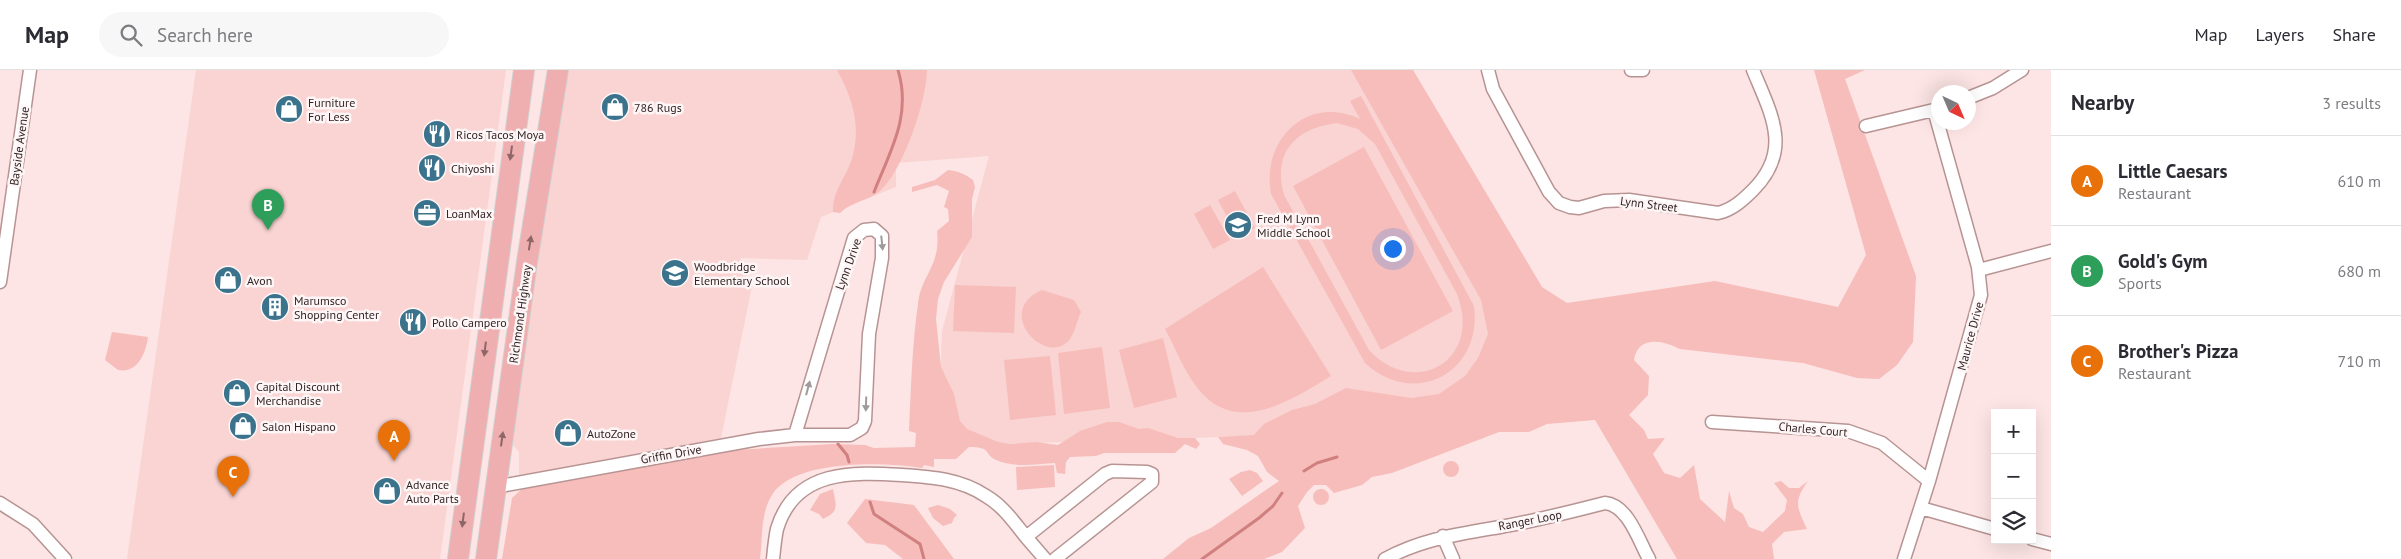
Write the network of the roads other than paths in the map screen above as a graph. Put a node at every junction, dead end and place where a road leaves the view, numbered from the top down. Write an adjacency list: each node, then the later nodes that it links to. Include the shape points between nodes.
1 (30, 70): 15 (street, Bayside Avenue)
2 (524, 70): 30 (main road, one-way to 30)
3 (558, 70): 20 (main road, Richmond Highway, one-way to 3)
4 (1488, 70): 7 (street, Lynn Street, via 1493,89 1549,192 1559,203 1579,208 1604,201 1629,200 1718,213 1727,211 1746,197 1760,183 1773,160 1774,124)
5 (1631, 70): 6 (street)
6 (1643, 70)
7 (1753, 70)
8 (2022, 70): 9 (street)
9 (1976, 95)
10 (1931, 111): 11 (street)
11 (1866, 126)
12 (1941, 130): 14 (street, Maurice Drive)
13 (2051, 251): 14 (street)
14 (1979, 270): 19 (street, Maurice Drive, via 1980,304)
15 (0, 282)
16 (1712, 422): 19 (street, Charles Court, via 1848,431 1882,443)
17 (796, 435): 18 (street, Griffin Drive); 18 (street, Lynn Drive, one-way to 18, via 854,238 864,230 874,229 883,240 869,334 866,417 862,428); 20 (street, Griffin Drive, via 734,443)
18 (849, 435)
19 (1929, 481): 22 (street, Maurice Drive)
20 (495, 487): 31 (main road, Richmond Highway)
21 (0, 503): 29 (street, via 34,524)
22 (1921, 508): 23 (street); 38 (street, Maurice Drive)
23 (1991, 527)
24 (1443, 536): 28 (street, Ranger Loop); 36 (street); 37 (street, Ranger Loop, via 1612,504 1623,512)
25 (1026, 537): 32 (street, via 1001,507 956,481 848,473 819,480 796,498 779,524); 33 (street); 34 (street, via 1112,471 1152,474 1152,482)
26 (2036, 540): 27 (street)
27 (2051, 544)
28 (1411, 553): 35 (street, Ranger Loop)
29 (65, 559)
30 (458, 559)
31 (486, 559)
32 (773, 559)
33 (1045, 559)
34 (1055, 559)
35 (1385, 559)
36 (1453, 559)
37 (1649, 559)
38 (1904, 559)

